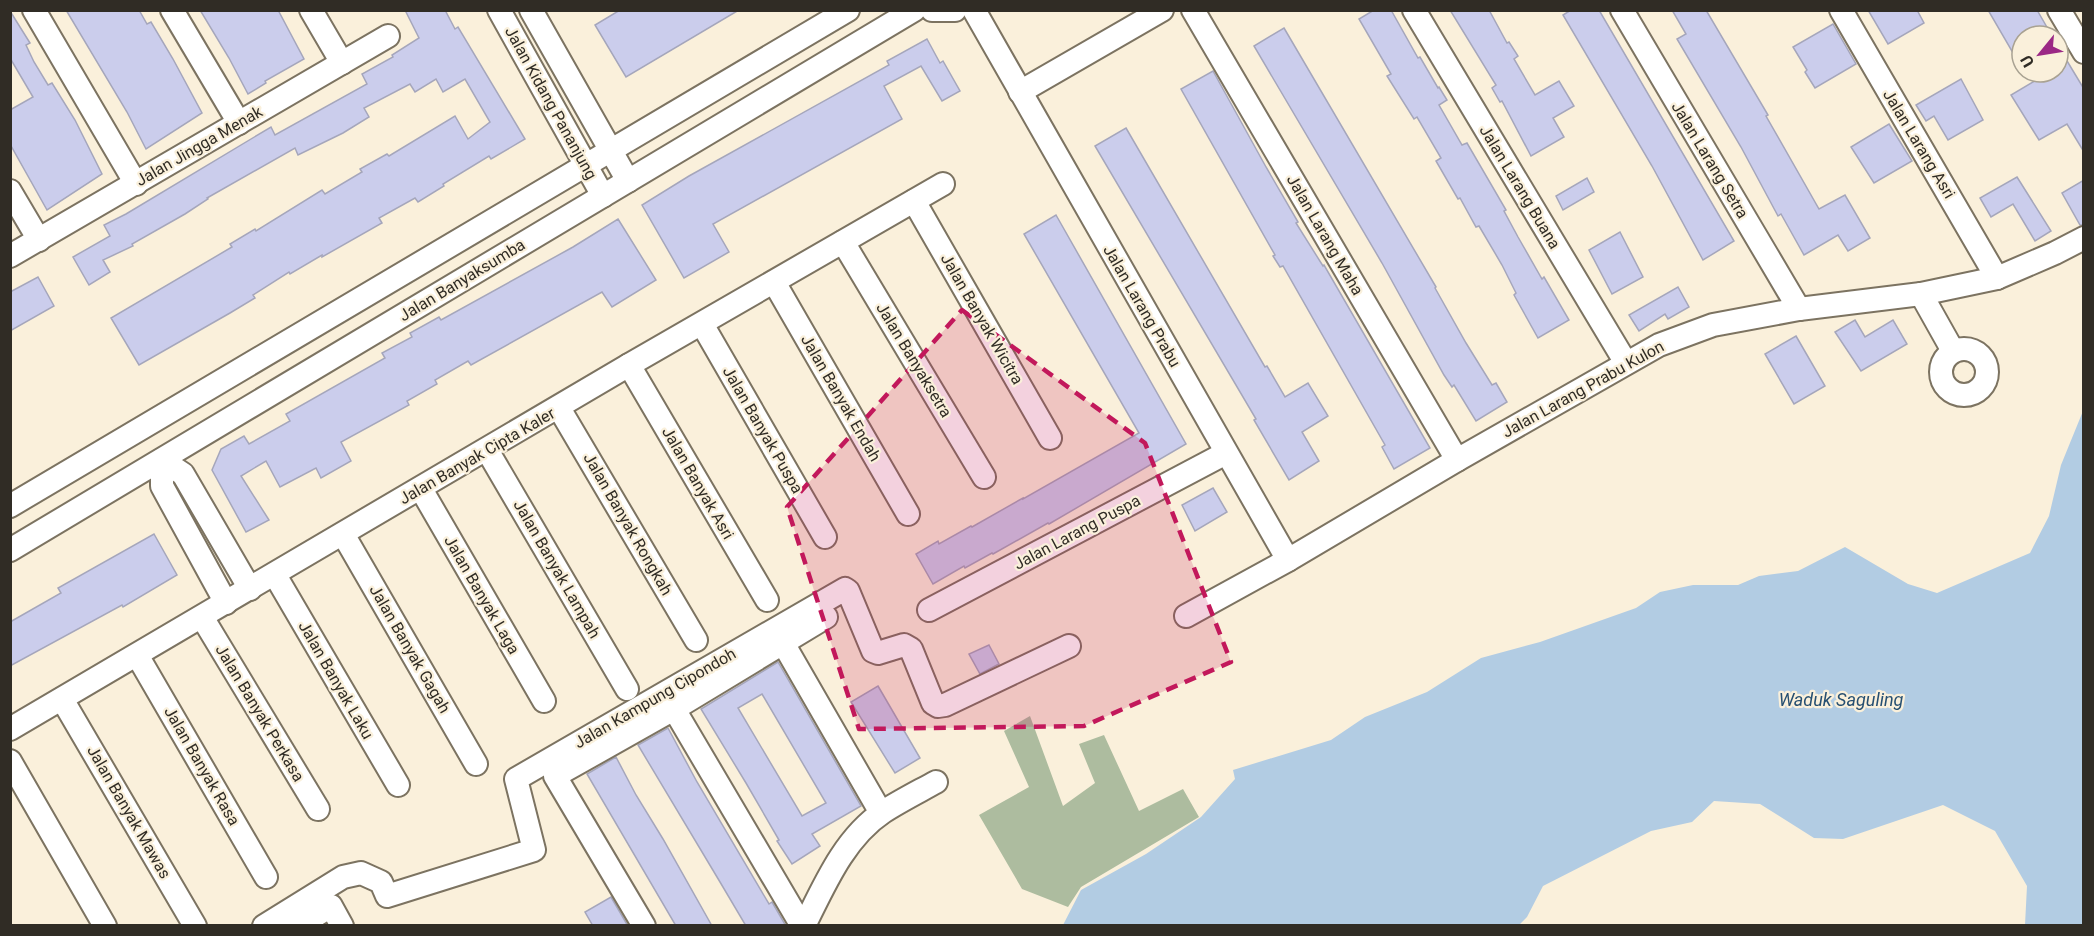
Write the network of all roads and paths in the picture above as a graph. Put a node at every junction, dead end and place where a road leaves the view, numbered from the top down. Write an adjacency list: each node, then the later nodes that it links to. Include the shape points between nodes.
1 (34, 10): 25 (street)
2 (172, 10): 21 (street)
3 (311, 10): 19 (street)
4 (499, 10): 23 (street, Jalan Kidang Pananjung)
5 (531, 10): 22 (street, Jalan Kidang Pananjung)
6 (848, 10): 22 (street)
7 (914, 10): 24 (street, Jalan Banyaksumba)
8 (932, 10): 9 (street)
9 (955, 10)
10 (974, 10): 20 (street, Jalan Larang Prabu)
11 (1162, 10): 20 (street)
12 (1192, 10): 47 (street, Jalan Larang Maha)
13 (1414, 10): 40 (street, Jalan Larang Buana)
14 (1622, 10): 37 (street, Jalan Larang Setra)
15 (1841, 10): 34 (street, Jalan Larang Asri)
16 (2059, 10): 18 (street)
17 (388, 36): 19 (street, Jalan Jingga Menak)
18 (2084, 52)
19 (342, 63): 21 (street, Jalan Jingga Menak)
20 (1020, 92): 45 (street, Jalan Larang Prabu)
21 (239, 123): 25 (street, Jalan Jingga Menak)
22 (611, 151): 23 (street); 24 (street, Jalan Kidang Pananjung)
23 (587, 165): 28 (street, Jalan Kidang Pananjung); 50 (street)
24 (628, 181): 28 (street, Jalan Banyaksumba)
25 (135, 184): 31 (street, Jalan Jingga Menak)
26 (943, 184): 29 (street, Jalan Banyak Cipta Kaler)
27 (10, 191): 31 (street)
28 (603, 196): 46 (street, Jalan Banyaksumba)
29 (914, 201): 32 (street, Jalan Banyak Cipta Kaler); 43 (street, Jalan Banyak Wicitra)
30 (2084, 238): 34 (street, Jalan Larang Prabu Kulon)
31 (39, 240): 33 (street, Jalan Jingga Menak)
32 (843, 242): 35 (street, Jalan Banyak Cipta Kaler); 48 (street, Jalan Banyaksetra)
33 (10, 256)
34 (1997, 278): 36 (street, Jalan Larang Prabu Kulon)
35 (774, 282): 38 (street, Jalan Banyak Cipta Kaler); 51 (street, Jalan Banyak Endah)
36 (1921, 294): 37 (street, Jalan Larang Prabu Kulon); 39 (street)
37 (1799, 309): 40 (street, Jalan Larang Prabu Kulon, via 1713,325 1659,345)
38 (702, 324): 41 (street, Jalan Banyak Cipta Kaler); 53 (street, Jalan Banyak Puspa)
39 (1953, 351)
40 (1626, 363): 47 (street, Jalan Larang Prabu Kulon)
41 (629, 365): 42 (street, Jalan Banyak Cipta Kaler); 58 (street, Jalan Banyak Asri)
42 (559, 408): 44 (street, Jalan Banyak Cipta Kaler); 64 (street, Jalan Banyak Rongkah)
43 (1050, 438)
44 (487, 450): 49 (street, Jalan Banyak Cipta Kaler); 68 (street, Jalan Banyak Lampah)
45 (1226, 453): 55 (street, Jalan Larang Prabu); 61 (street, Jalan Larang Puspa)
46 (162, 460): 54 (street, Jalan Banyaksumba); 57 (street, via 183,474); 59 (street, via 162,486)
47 (1457, 460): 55 (street, Jalan Larang Prabu Kulon)
48 (984, 477)
49 (421, 489): 52 (street, Jalan Banyak Cipta Kaler); 70 (street, Jalan Banyak Laga)
50 (10, 506)
51 (908, 514)
52 (344, 534): 56 (street, Jalan Banyak Cipta Kaler); 74 (street, Jalan Banyak Gagah)
53 (825, 537)
54 (10, 550)
55 (1288, 560): 62 (street, Jalan Larang Prabu Kulon)
56 (274, 575): 57 (street, Jalan Banyak Cipta Kaler); 76 (street, Jalan Banyak Laku)
57 (250, 589): 59 (street, Jalan Banyak Cipta Kaler)
58 (767, 600)
59 (226, 603): 63 (street, Jalan Banyak Cipta Kaler)
60 (838, 609): 65 (street)
61 (928, 610)
62 (1186, 616)
63 (202, 617): 67 (street, Jalan Banyak Cipta Kaler); 77 (street, Jalan Banyak Perkasa)
64 (696, 640)
65 (783, 643): 71 (street); 78 (street)
66 (1069, 646): 82 (street, Jalan Kampung Cipondoh, via 938,706 933,703 911,650 904,645 873,651 844,589 516,779 534,850 387,896 381,882 361,873 343,877)
67 (137, 656): 69 (street, Jalan Banyak Cipta Kaler); 79 (street, Jalan Banyak Rasa)
68 (627, 688)
69 (62, 699): 72 (street, Jalan Banyak Cipta Kaler); 81 (street, Jalan Banyak Mawas)
70 (544, 701)
71 (674, 708): 85 (street, via 555,776); 86 (street)
72 (10, 729)
73 (10, 761): 80 (street)
74 (476, 764)
75 (936, 782): 78 (street)
76 (398, 785)
77 (318, 809)
78 (881, 813): 86 (street, via 851,842 832,869)
79 (266, 877)
80 (105, 926)
81 (195, 926)
82 (264, 926)
83 (298, 926): 84 (street, via 331,906)
84 (342, 926)
85 (644, 926)
86 (803, 926)

